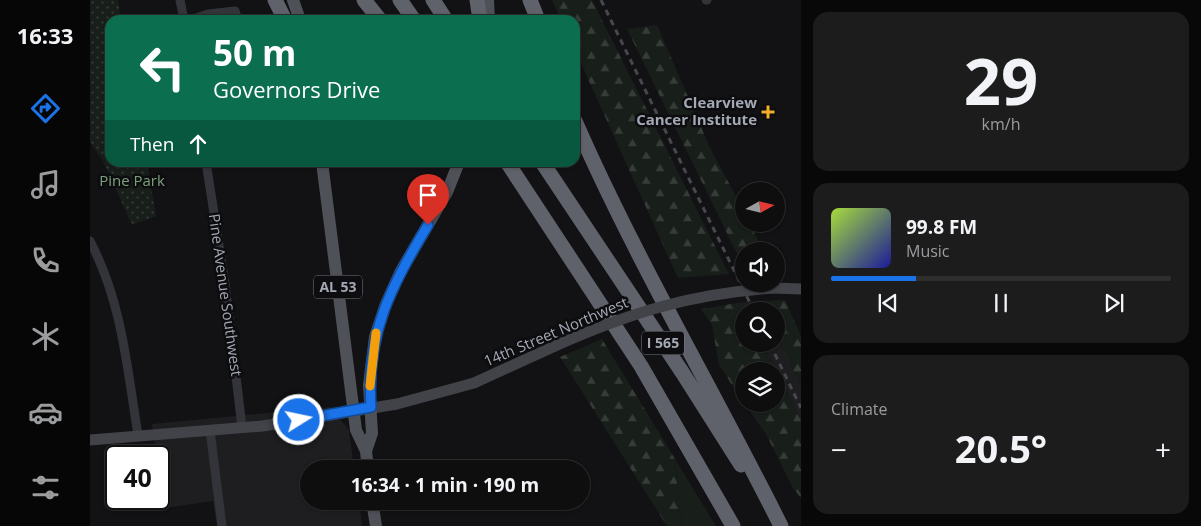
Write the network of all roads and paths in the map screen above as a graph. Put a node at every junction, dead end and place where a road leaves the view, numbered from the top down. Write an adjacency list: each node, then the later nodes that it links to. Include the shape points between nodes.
1 (180, 0): 10 (street)
2 (275, 0): 13 (highway)
3 (293, 0): 14 (main road)
4 (364, 0): 15 (highway)
5 (400, 0): 16 (highway)
6 (433, 0): 17 (highway)
7 (477, 0): 18 (highway)
8 (488, 0): 19 (main road)
9 (530, 0): 20 (highway)
10 (183, 15)
11 (205, 15): 12 (street, via 235,11)
12 (236, 15)
13 (282, 15)
14 (298, 15)
15 (376, 15)
16 (410, 15)
17 (443, 15)
18 (479, 15)
19 (489, 15)
20 (536, 15)
21 (580, 131): 41 (highway, via 619,219 731,425)
22 (207, 167): 31 (street, Pine Avenue Southwest)
23 (323, 167): 30 (main road, AL 53)
24 (458, 167): 29 (main road, AL 53, via 386,304 375,337)
25 (510, 167): 40 (highway, I 565, via 642,366)
26 (545, 167): 41 (highway, I 565)
27 (90, 241): 33 (street, via 105,269 118,312)
28 (801, 288): 29 (street, 14th Street Northwest, bridge, via 730,291 670,303 607,323 457,389)
29 (371, 407): 30 (street, 14th Street Northwest); 35 (main road, AL 53, via 372,433)
30 (353, 411): 31 (street, 14th Street Northwest); 35 (main road, AL 53, via 356,430)
31 (242, 427): 32 (street, 14th Street Northwest)
32 (210, 430): 33 (street, 14th Street Northwest); 38 (street)
33 (138, 434): 34 (street, 14th Street Northwest)
34 (90, 440)
35 (366, 450): 36 (main road, AL 53)
36 (367, 460)
37 (373, 510): 39 (main road)
38 (222, 526)
39 (376, 526)
40 (733, 526)
41 (780, 526)

